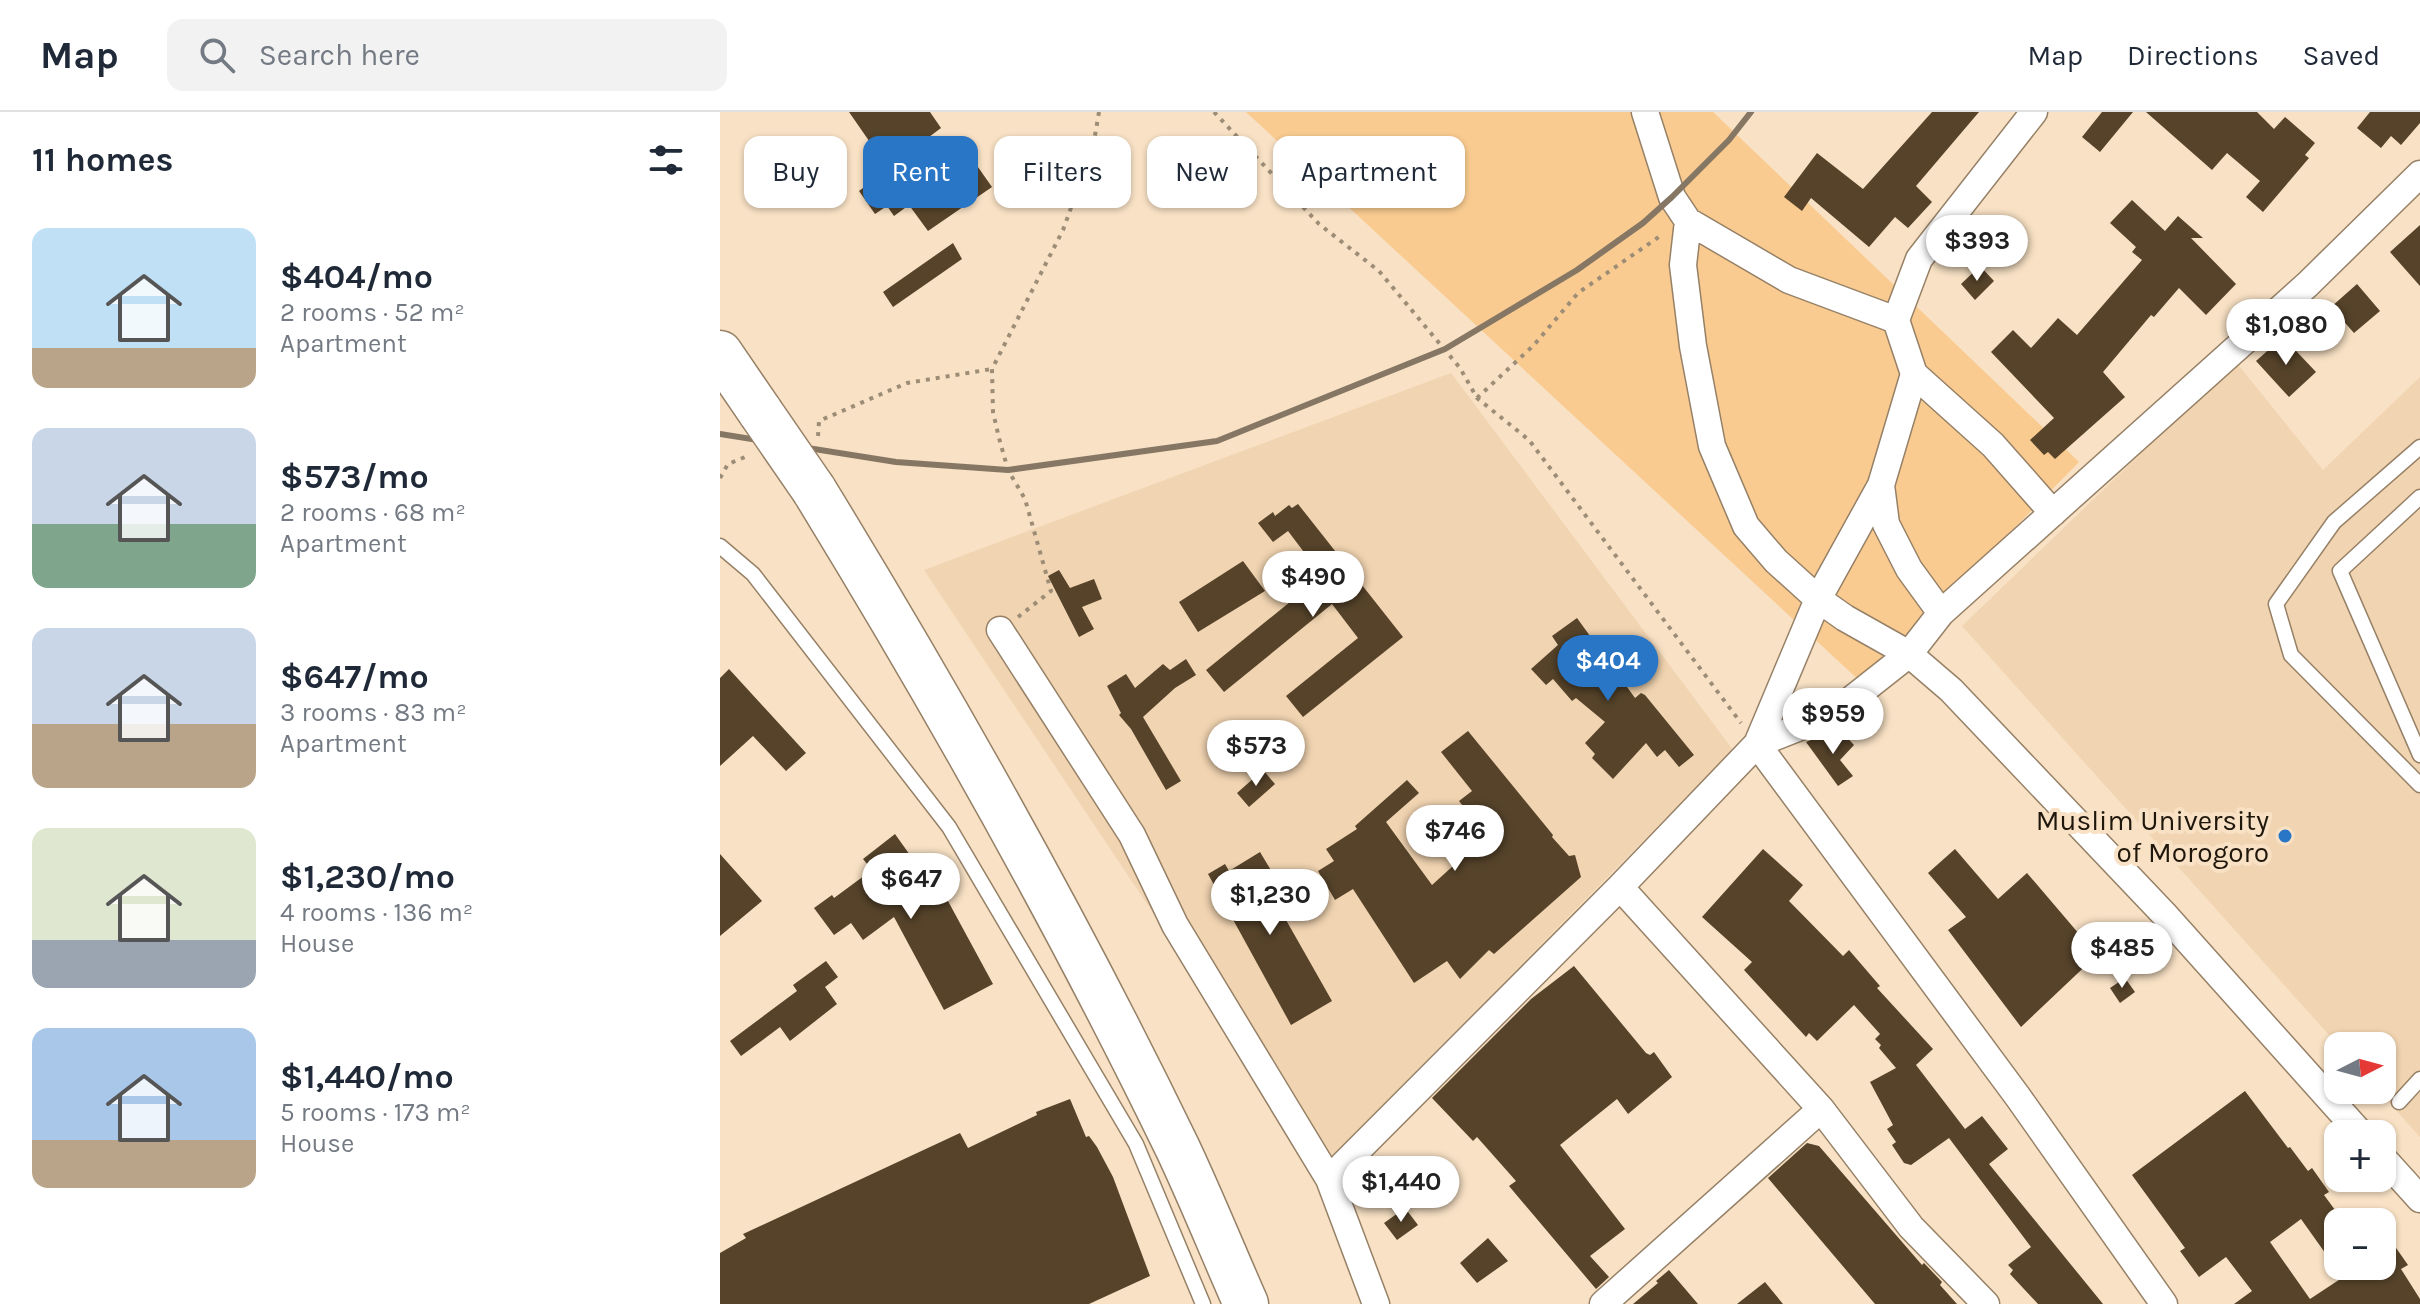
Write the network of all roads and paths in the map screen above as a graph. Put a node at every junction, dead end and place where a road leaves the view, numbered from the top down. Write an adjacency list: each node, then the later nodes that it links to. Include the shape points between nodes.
1 (1099, 112): 9 (path, via 1093,147 1063,230)
2 (1214, 112): 11 (path, via 1319,224 1379,271 1460,368)
3 (1645, 112): 6 (street, via 1672,197)
4 (2034, 112): 7 (street, via 1919,259)
5 (2420, 174): 18 (street, via 2308,284)
6 (1688, 221): 7 (street, via 1789,280); 11 (path, via 1578,293 1534,345); 20 (street, via 1683,265 1712,446 1746,526)
7 (1896, 320): 10 (street)
8 (720, 353): 12 (highway)
9 (992, 369): 13 (path, via 907,383 884,392 819,421); 22 (path, via 999,438 1008,470 1025,499 1051,591)
10 (1914, 374): 16 (street); 18 (street, via 1993,445)
11 (1477, 398): 24 (path, via 1529,440)
12 (758, 433): 15 (path); 36 (highway, bridge, via 814,490 1010,823 1178,1150)
13 (817, 440)
14 (2420, 447): 26 (lane, via 2334,522 2276,604 2291,655)
15 (720, 478)
16 (1881, 485): 20 (street); 21 (street, via 1886,524 1909,569)
17 (2420, 497): 25 (lane, via 2340,571)
18 (2053, 513): 21 (street)
19 (720, 546): 35 (lane, via 753,574 949,827 1136,1144)
20 (1818, 599): 23 (street); 24 (street)
21 (1941, 613): 23 (street)
22 (1000, 630): 33 (street, via 1132,835 1175,925)
23 (1909, 654): 24 (street, via 1833,714); 31 (street, via 1951,690 2153,903)
24 (1757, 744): 27 (street); 40 (street)
25 (2420, 755)
26 (2420, 785)
27 (1620, 887): 30 (street); 33 (street)
28 (2420, 1079): 29 (lane)
29 (2399, 1102)
30 (1821, 1109): 38 (street); 39 (street, via 1911,1227)
31 (2348, 1120)
32 (2396, 1172): 34 (street)
33 (1329, 1179): 37 (street)
34 (2420, 1199)
35 (1203, 1304)
36 (1246, 1304)
37 (1376, 1304)
38 (1603, 1304)
39 (1986, 1304)
40 (2164, 1304)

